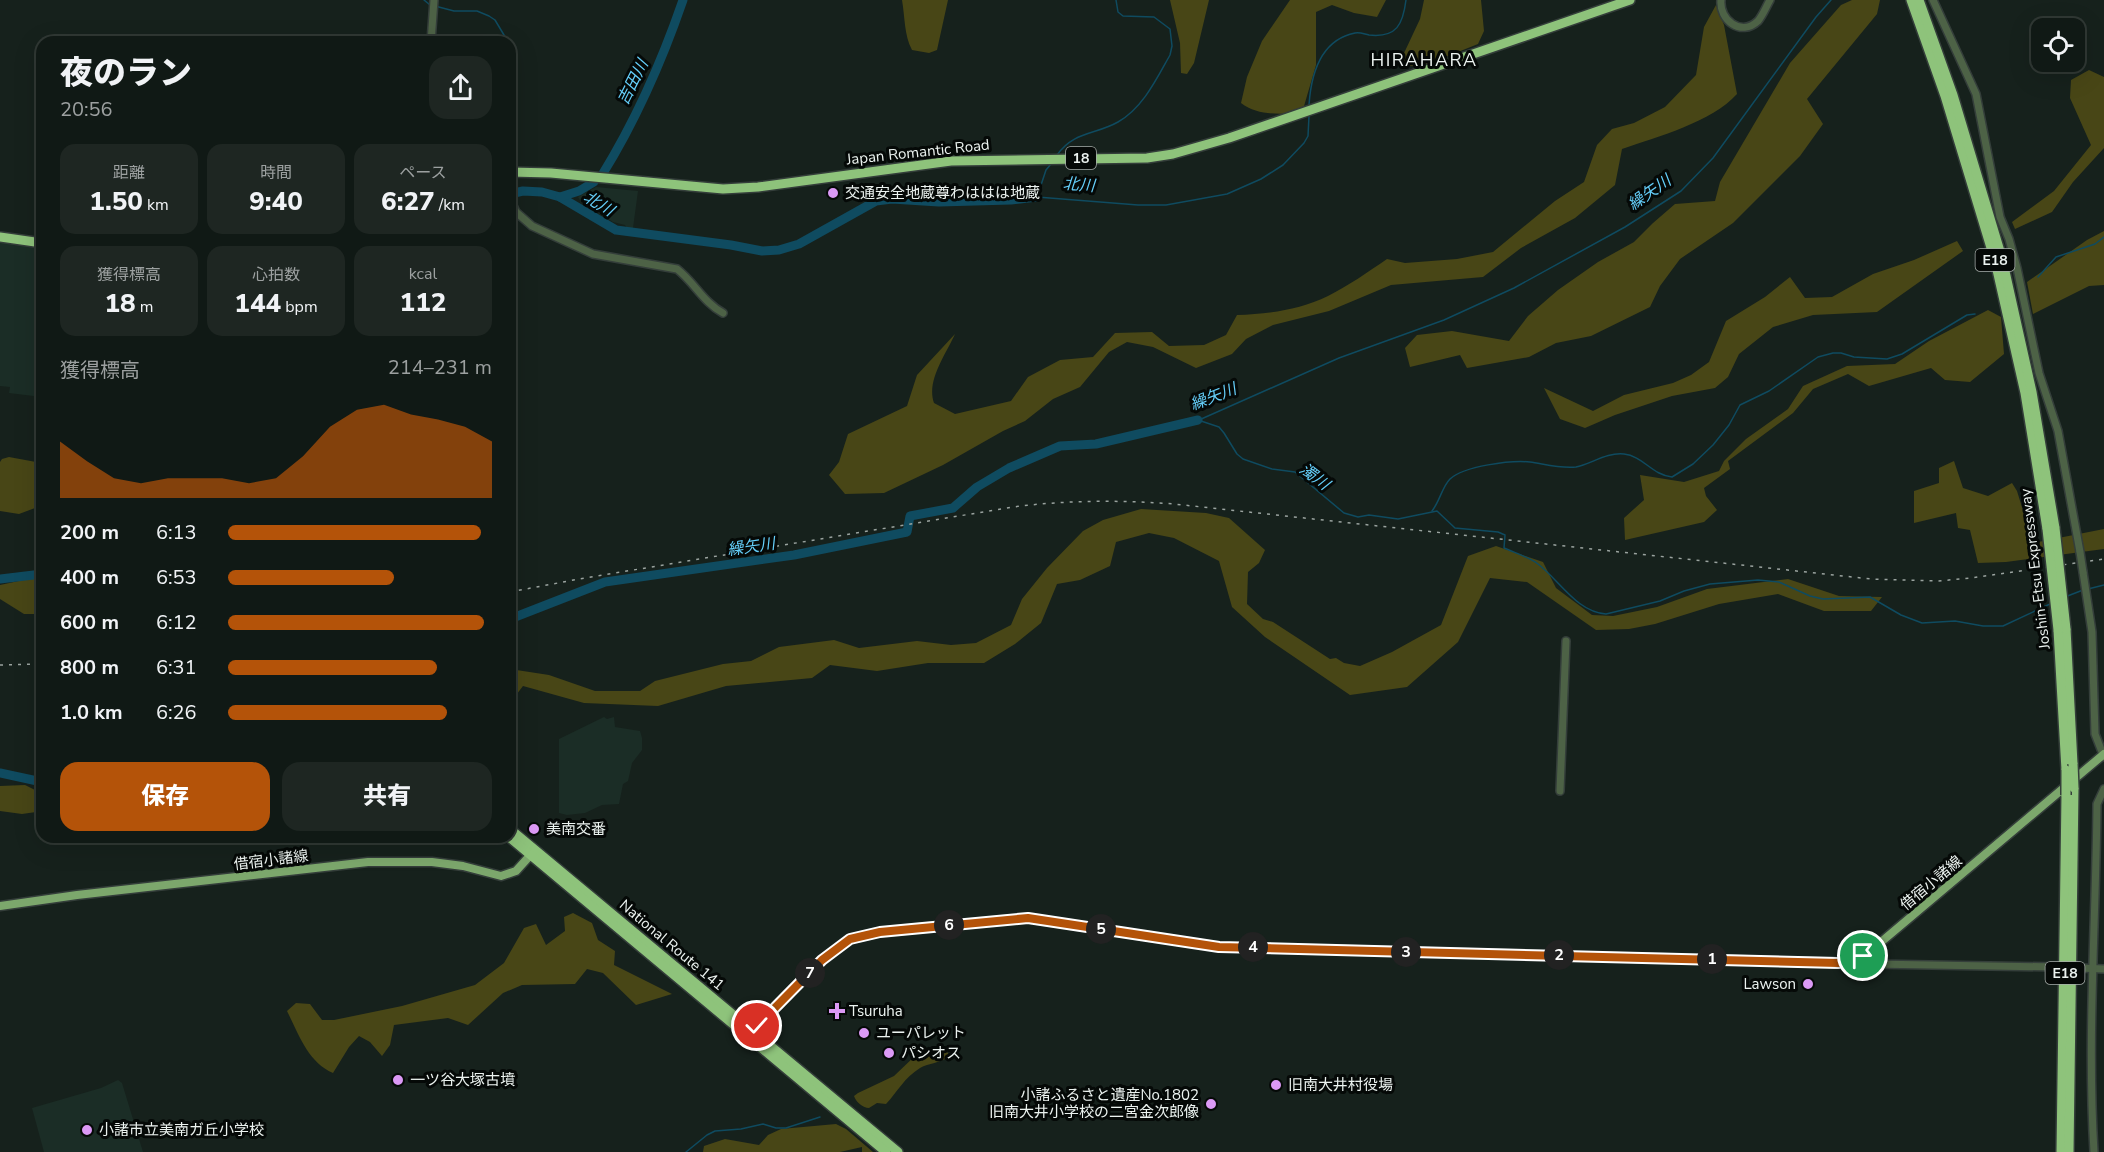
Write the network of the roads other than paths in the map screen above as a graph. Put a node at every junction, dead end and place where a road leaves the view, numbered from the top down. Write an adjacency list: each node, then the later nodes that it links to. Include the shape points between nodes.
1 (434, 0): 8 (street)
2 (1630, 0): 9 (highway, Japan Romantic Road / 18, via 1173,154 1147,158 951,161 723,189)
3 (1721, 0): 4 (street, via 1726,20 1743,27 1757,22)
4 (1770, 0)
5 (1911, 0): 14 (highway, Joshin-Etsu Expressway / E18, via 1995,261)
6 (1919, 0): 14 (highway, Joshin-Etsu Expressway / E18, via 1956,104 2002,258 2032,392)
7 (1933, 0): 16 (street, bridge, via 1976,94 2000,217 2015,258 2039,373 2058,431 2092,632 2095,734)
8 (431, 36)
9 (516, 172)
10 (516, 212): 13 (street, via 532,226 593,254 677,269 713,308)
11 (0, 237): 12 (highway)
12 (36, 242)
13 (723, 313)
14 (2051, 529): 17 (highway, Joshin-Etsu Expressway / E18, bridge)
15 (1566, 641): 19 (street)
16 (2104, 755): 24 (main road, 借宿小諸線)
17 (2070, 767): 30 (highway, Joshin-Etsu Expressway / E18, bridge, via 2074,788); 33 (highway, Joshin-Etsu Expressway / E18, bridge, via 2066,795)
18 (2104, 789): 27 (street, via 2097,804)
19 (1560, 792)
20 (516, 836): 22 (highway, National Route 141)
21 (516, 841): 22 (highway, National Route 141)
22 (533, 852): 23 (main road, 借宿小諸線, via 516,871 501,876 432,862 368,862); 29 (highway, National Route 141)
23 (0, 906)
24 (1863, 956): 25 (street, via 1872,964); 29 (main road, 借宿小諸線, via 1838,963 1219,947 1028,918 880,932 850,939 822,960)
25 (2057, 968)
26 (2079, 968): 27 (street)
27 (2092, 968): 28 (street); 36 (street)
28 (2104, 969)
29 (749, 1034): 31 (highway, National Route 141); 32 (highway, National Route 141)
30 (2071, 1062): 34 (highway, Joshin-Etsu Expressway / E18); 35 (highway)
31 (886, 1152)
32 (898, 1152)
33 (2060, 1152)
34 (2069, 1152)
35 (2075, 1152)
36 (2094, 1152)

